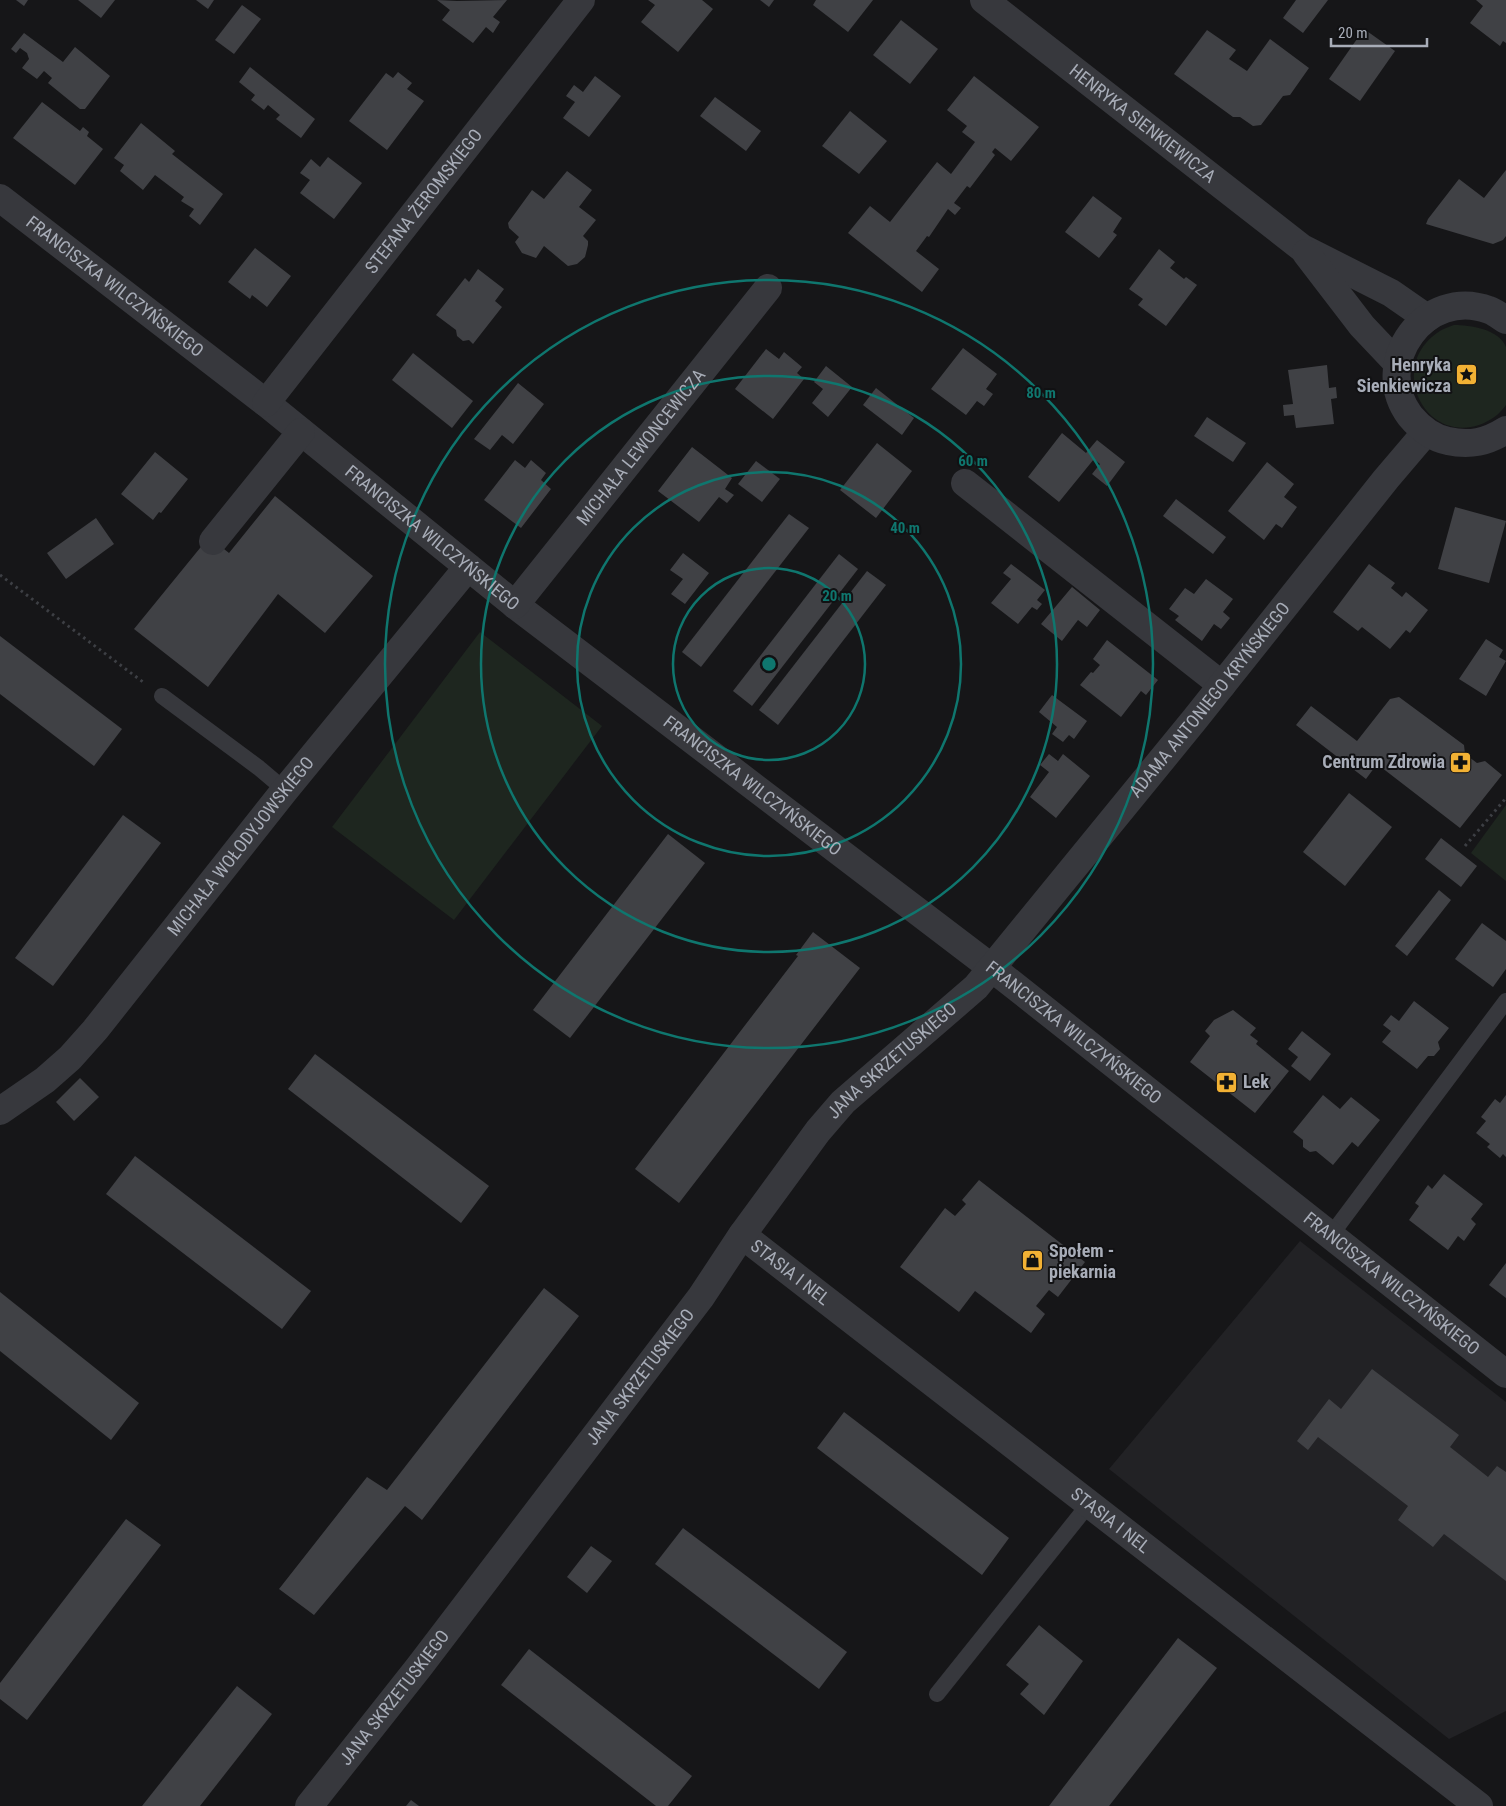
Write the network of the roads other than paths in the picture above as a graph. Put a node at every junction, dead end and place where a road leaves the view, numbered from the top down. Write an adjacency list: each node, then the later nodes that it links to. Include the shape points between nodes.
1 (581, 0): 9 (street, STEFANA ŻEROMSKIEGO)
2 (984, 0): 4 (street, HENRYKA SIENKIEWICZA)
3 (0, 198): 9 (street, FRANCISZKA WILCZYŃSKIEGO)
4 (1302, 248): 6 (street, HENRYKA SIENKIEWICZA, via 1391,293); 8 (street, HENRYKA SIENKIEWICZA, via 1362,326)
5 (768, 288): 16 (street, MICHAŁA LEWONCEWICZA)
6 (1427, 318): 7 (street, via 1447,308 1468,306 1489,310); 8 (street, via 1407,338)
7 (1506, 320)
8 (1397, 363): 11 (street, via 1399,394 1414,421)
9 (266, 403): 10 (street, FRANCISZKA WILCZYŃSKIEGO)
10 (301, 432): 14 (street); 15 (street, FRANCISZKA WILCZYŃSKIEGO)
11 (1426, 432): 12 (street, via 1459,444); 17 (street, ADAMA ANTONIEGO KRYŃSKIEGO)
12 (1502, 437)
13 (965, 483): 17 (street)
14 (214, 541)
15 (468, 567): 16 (street, FRANCISZKA WILCZYŃSKIEGO); 19 (street, MICHAŁA WOŁODYJOWSKIEGO)
16 (515, 605): 20 (street, FRANCISZKA WILCZYŃSKIEGO)
17 (1222, 685): 20 (street, ADAMA ANTONIEGO KRYŃSKIEGO)
18 (162, 696): 19 (lane)
19 (285, 790): 22 (street, MICHAŁA WOŁODYJOWSKIEGO, via 95,1030 45,1080)
20 (992, 968): 23 (street, JANA SKRZETUSKIEGO, via 976,987 843,1102); 24 (street, FRANCISZKA WILCZYŃSKIEGO)
21 (1506, 1000): 24 (lane)
22 (0, 1111)
23 (742, 1235): 26 (street, STASIA I NEL); 28 (street, JANA SKRZETUSKIEGO, via 701,1297)
24 (1331, 1235): 25 (street, FRANCISZKA WILCZYŃSKIEGO)
25 (1506, 1374)
26 (1089, 1504): 27 (lane); 29 (street, STASIA I NEL)
27 (937, 1694)
28 (310, 1806)
29 (1478, 1806)

